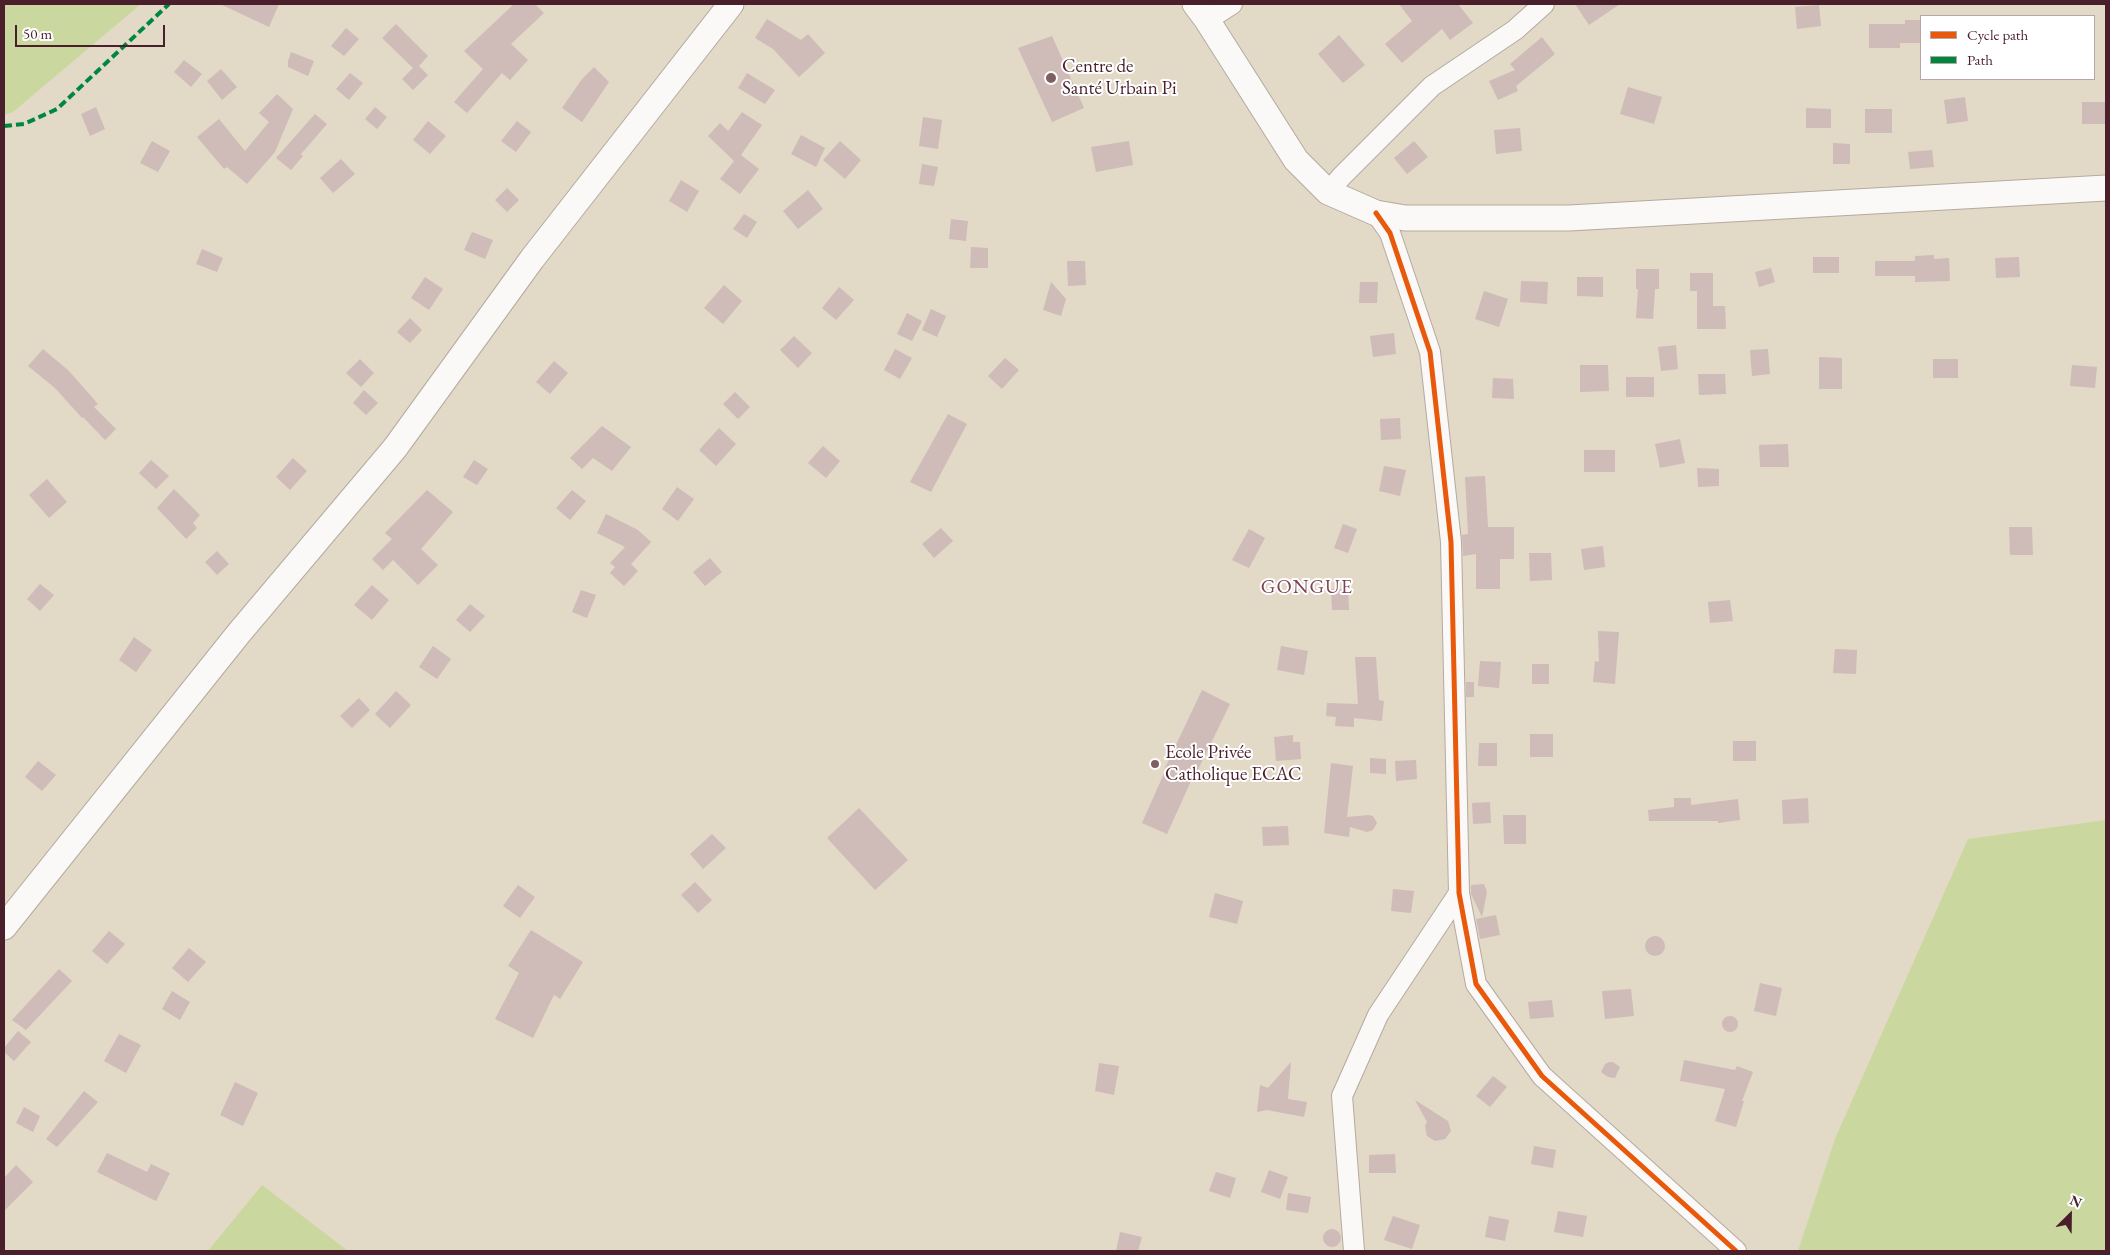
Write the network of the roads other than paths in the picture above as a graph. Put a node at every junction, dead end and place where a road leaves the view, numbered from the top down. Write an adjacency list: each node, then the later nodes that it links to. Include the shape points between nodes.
1 (731, 4): 9 (main road, via 532,259 395,448 240,633)
2 (1232, 4): 4 (street)
3 (1544, 4): 6 (street, via 1515,30 1432,86)
4 (1201, 12): 6 (main road, via 1296,160)
5 (2106, 188): 7 (main road, via 1569,218 1405,218)
6 (1328, 192): 7 (main road)
7 (1376, 213): 8 (street, via 1390,233 1430,352 1451,542)
8 (1458, 893): 10 (street, via 1378,1015 1342,1096); 11 (street, via 1476,984 1542,1076)
9 (4, 927)
10 (1354, 1251)
11 (1736, 1251)

